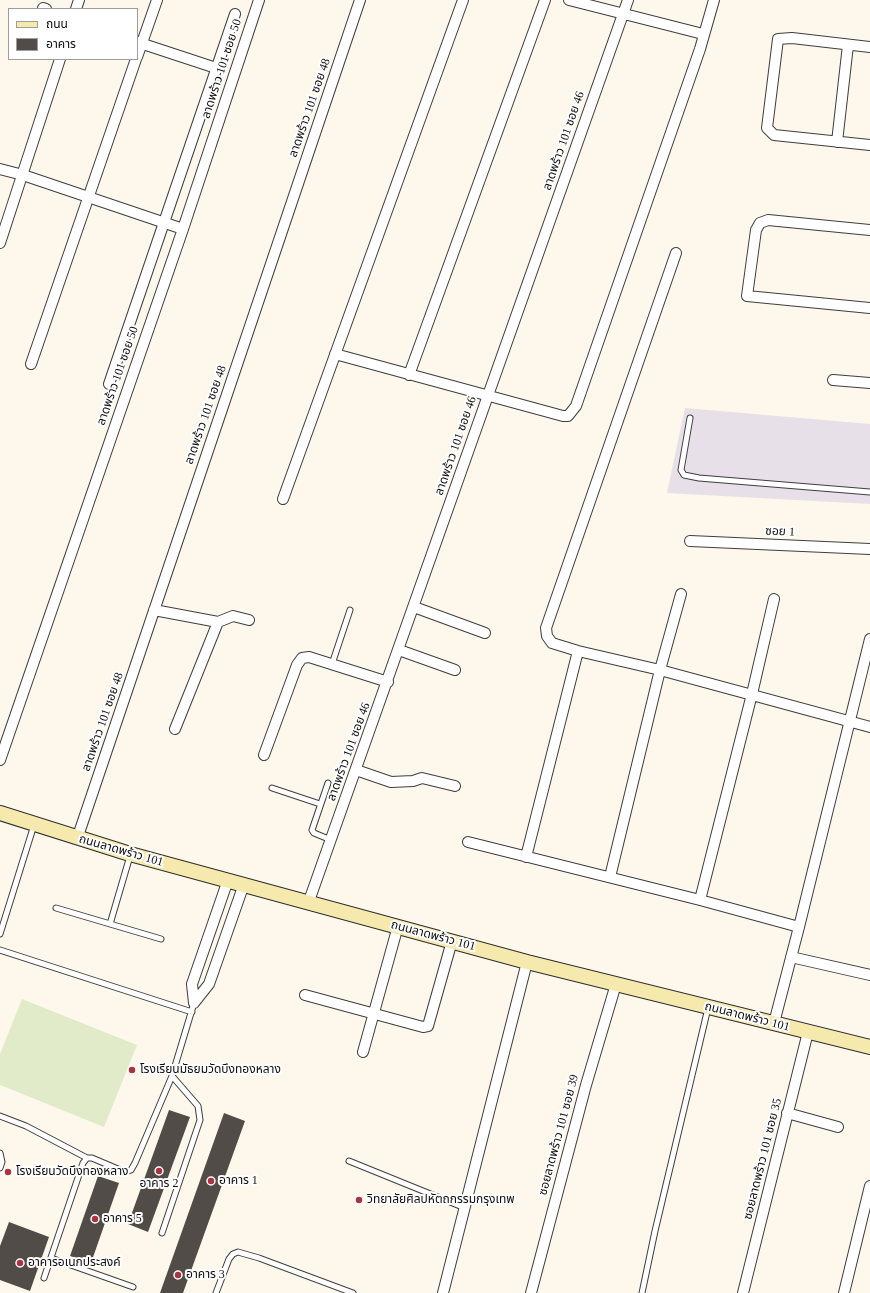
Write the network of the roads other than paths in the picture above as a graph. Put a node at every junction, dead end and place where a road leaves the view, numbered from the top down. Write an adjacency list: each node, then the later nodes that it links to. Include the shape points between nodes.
1 (157, 0): 12 (street)
2 (259, 0): 24 (street, ลาดพร้าว 101 ซอย 50)
3 (360, 0): 44 (street, ลาดพร้าว 101 ซอย 48)
4 (463, 0): 29 (street)
5 (545, 0): 31 (street)
6 (569, 0): 10 (street)
7 (628, 0): 10 (street, ลาดพร้าว 101 ซอย 46)
8 (714, 0): 11 (street)
9 (235, 14): 17 (street)
10 (623, 15): 11 (street); 35 (street, ลาดพร้าว 101 ซอย 46)
11 (703, 34): 35 (street, via 576,406 568,416 563,416)
12 (139, 43): 17 (street)
13 (848, 45): 14 (street); 18 (street); 18 (street, via 792,38 778,39 770,98 767,128 774,135)
14 (870, 47)
15 (60, 60): 21 (street)
16 (136, 60): 22 (street)
17 (216, 68): 23 (street)
18 (837, 142): 19 (street)
19 (870, 145)
20 (0, 169): 21 (street)
21 (23, 175): 22 (street); 26 (street)
22 (88, 197): 23 (street); 30 (street)
23 (163, 222): 24 (street); 34 (street)
24 (183, 229): 61 (street, ลาดพร้าว 101 ซอย 50)
25 (870, 230): 28 (street, via 768,220 760,223 756,230 747,296)
26 (0, 243)
27 (676, 252): 51 (street, via 546,628 547,636 552,643)
28 (870, 308)
29 (335, 354): 31 (street); 38 (street)
30 (31, 364)
31 (410, 375): 35 (street)
32 (833, 380): 33 (street)
33 (870, 383)
34 (109, 384)
35 (488, 396): 43 (street, ลาดพร้าว 101 ซอย 46)
36 (690, 418): 37 (lane, via 681,470 684,475)
37 (870, 492)
38 (283, 500)
39 (690, 541): 40 (street, ซอย 1)
40 (870, 549)
41 (681, 594): 54 (street)
42 (774, 600): 56 (street)
43 (414, 607): 48 (street); 50 (street, ลาดพร้าว 101 ซอย 46)
44 (154, 610): 47 (street); 69 (street, ลาดพร้าว 101 ซอย 48)
45 (350, 610): 52 (lane)
46 (249, 620): 47 (street, via 233,616)
47 (218, 622): 59 (street)
48 (485, 633)
49 (870, 638): 57 (street)
50 (399, 650): 53 (street); 55 (street, ลาดพร้าว 101 ซอย 46)
51 (578, 652): 54 (street); 73 (street)
52 (332, 664): 55 (street); 60 (street, via 309,657 301,659)
53 (455, 670)
54 (660, 670): 56 (street); 74 (street)
55 (388, 682): 62 (street, ลาดพร้าว 101 ซอย 46)
56 (752, 694): 57 (street); 77 (street)
57 (850, 722): 58 (street); 82 (street)
58 (870, 727)
59 (175, 729)
60 (264, 755)
61 (0, 760)
62 (356, 770): 64 (street, via 391,782 422,778); 70 (street, ลาดพร้าว 101 ซอย 46)
63 (328, 783): 66 (lane)
64 (455, 786)
65 (272, 788): 66 (lane)
66 (320, 804): 70 (lane, via 312,830)
67 (0, 813): 68 (street, ถนนลาดพร้าว 101)
68 (34, 825): 69 (street, ถนนลาดพร้าว 101); 83 (lane)
69 (77, 839): 72 (street, ถนนลาดพร้าว 101)
70 (331, 840): 78 (street, ลาดพร้าว 101 ซอย 46)
71 (468, 842): 73 (street)
72 (130, 854): 75 (street, ถนนลาดพร้าว 101); 80 (lane)
73 (526, 857): 74 (street)
74 (610, 877): 77 (street)
75 (228, 880): 76 (street, ถนนลาดพร้าว 101); 92 (street, via 192,984)
76 (244, 884): 78 (street, ถนนลาดพร้าว 101); 92 (street, via 209,984)
77 (700, 900): 82 (street)
78 (309, 901): 81 (street, ถนนลาดพร้าว 101)
79 (56, 908): 80 (lane)
80 (110, 924): 84 (lane)
81 (398, 926): 85 (street, ถนนลาดพร้าว 101); 94 (street)
82 (799, 927): 87 (street)
83 (0, 934)
84 (161, 939)
85 (452, 941): 88 (street, ถนนลาดพร้าว 101); 94 (street, via 428,1026 423,1027)
86 (0, 950): 92 (lane)
87 (791, 958): 89 (street); 95 (street)
88 (527, 962): 90 (street, ถนนลาดพร้าว 101); 108 (street)
89 (870, 975)
90 (616, 984): 93 (street, ถนนลาดพร้าว 101); 116 (street, ซอยลาดพร้าว 101 ซอย 39, via 586,1085)
91 (305, 995): 94 (street)
92 (193, 1007): 99 (lane)
93 (708, 1007): 95 (street, ถนนลาดพร้าว 101); 117 (lane, via 654,1231)
94 (374, 1014): 98 (street)
95 (774, 1023): 96 (street, ถนนลาดพร้าว 101)
96 (808, 1032): 97 (street, ถนนลาดพร้าว 101); 100 (street, ซอยลาดพร้าว 101 ซอย 35)
97 (870, 1047)
98 (364, 1052)
99 (172, 1076): 104 (lane, via 131,1170 125,1172); 109 (lane, via 198,1106 200,1120)
100 (787, 1113): 102 (street); 118 (street, ซอยลาดพร้าว 101 ซอย 35)
101 (0, 1116): 104 (lane, via 26,1126)
102 (838, 1127)
103 (0, 1153): 106 (lane)
104 (87, 1158): 110 (lane, via 83,1163)
105 (349, 1161): 108 (lane)
106 (0, 1168)
107 (870, 1186): 119 (street)
108 (465, 1208): 115 (street)
109 (162, 1233)
110 (51, 1258): 111 (lane); 112 (lane)
111 (44, 1278)
112 (133, 1287)
113 (216, 1293): 114 (lane, via 229,1259 238,1252)
114 (353, 1293)
115 (443, 1293)
116 (531, 1293)
117 (642, 1293)
118 (743, 1293)
119 (844, 1293)

